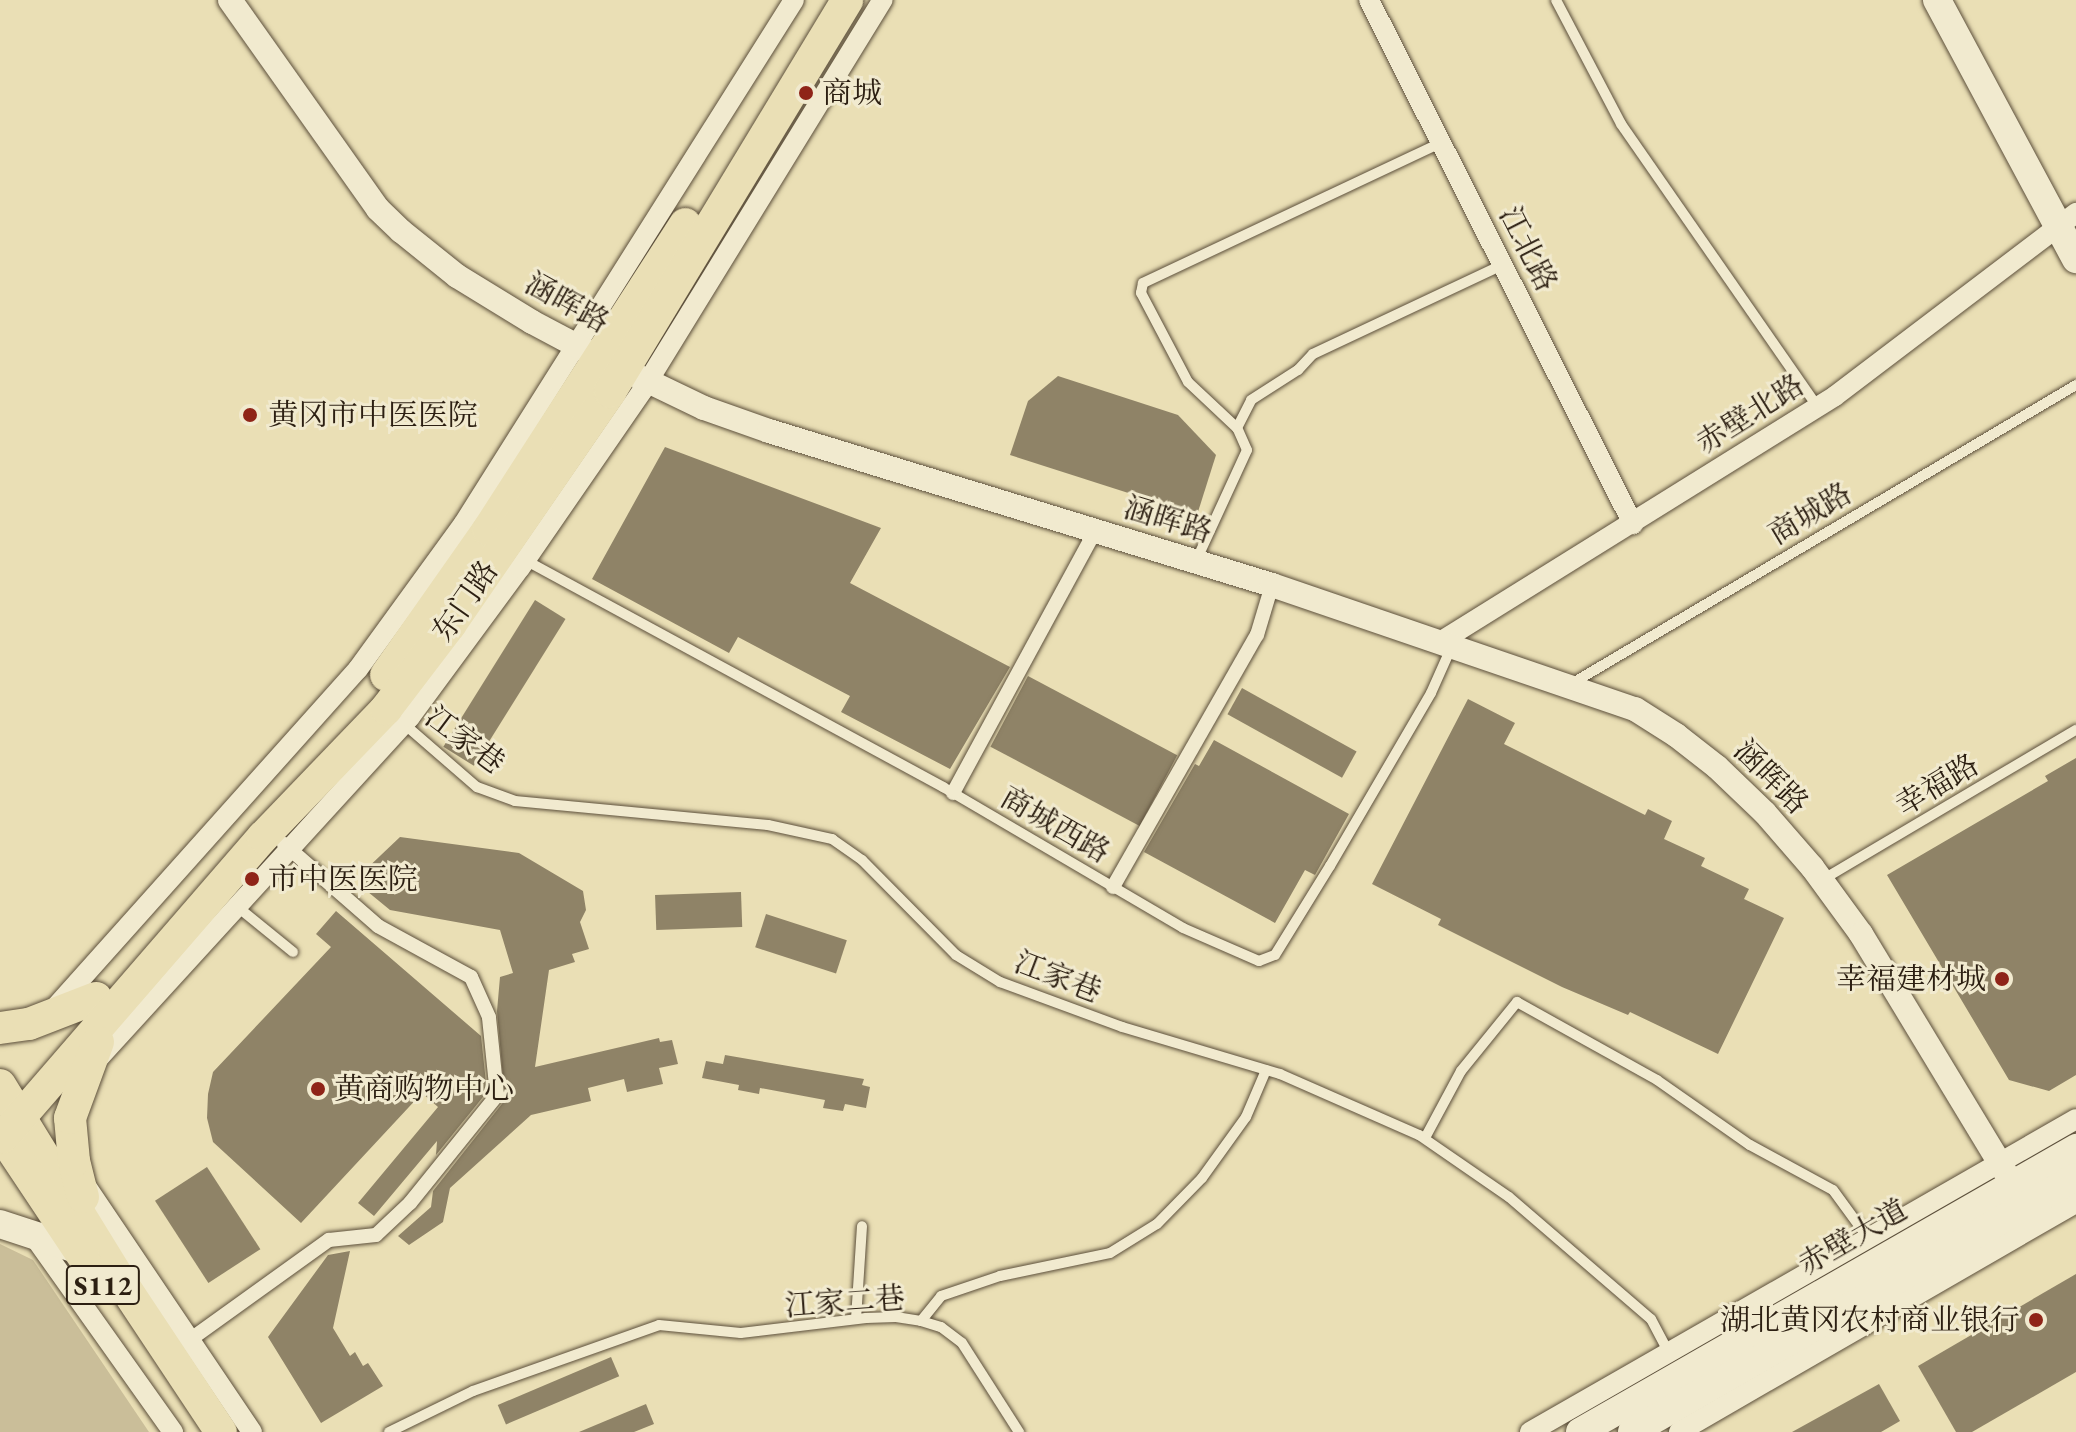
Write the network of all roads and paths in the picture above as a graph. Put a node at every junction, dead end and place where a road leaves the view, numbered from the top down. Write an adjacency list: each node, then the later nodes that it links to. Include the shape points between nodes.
1 (230, 0): 14 (street, 涵晖路, via 389,220 457,276)
2 (794, 0): 14 (street)
3 (824, 0): 14 (main road, 东门路)
4 (847, 0): 14 (main road, 东门路)
5 (883, 0): 14 (street)
6 (1369, 0): 10 (street, 江北路)
7 (1556, 0): 16 (lane, via 1621,124)
8 (1937, 0): 11 (main road)
9 (1954, 0): 11 (main road)
10 (1441, 143): 13 (street, 江北路); 17 (lane, via 1143,283 1141,293 1188,382)
11 (2070, 220): 12 (main road); 16 (street, 赤壁北路)
12 (2076, 259)
13 (1502, 265): 17 (lane, via 1313,354 1251,400); 18 (street, 江北路)
14 (612, 363): 19 (street, 涵晖路, via 704,408 769,431); 20 (main road, 东门路); 33 (main road, 东门路, via 381,681); 34 (street, via 464,523 358,669)
15 (2076, 385): 24 (lane, 商城路)
16 (1818, 407): 18 (street, 赤壁北路)
17 (1237, 428): 21 (lane, via 1247,450)
18 (1633, 524): 23 (street, 赤壁北路)
19 (1095, 531): 21 (street, 涵晖路); 27 (street)
20 (514, 554): 25 (main road, 东门路, via 450,625); 27 (lane, 商城西路)
21 (1196, 561): 22 (street, 涵晖路)
22 (1272, 585): 23 (street, 涵晖路); 30 (street, via 1257,635)
23 (1446, 644): 24 (street, 涵晖路); 30 (lane, 商城西路, via 1431,693 1275,955 1259,961 1183,928)
24 (1569, 685): 29 (street, 涵晖路, via 1635,709 1717,767)
25 (395, 717): 28 (main road, 东门路); 36 (lane, 江家巷, via 477,787 515,801 768,825 832,839 862,860 956,955 1000,982 1122,1027)
26 (2076, 730): 29 (lane, 幸福路)
27 (953, 793): 30 (lane, 商城西路)
28 (279, 840): 31 (main road, 东门路); 53 (street, via 378,926 471,977 489,1017 497,1095 410,1203 376,1235 329,1240)
29 (1822, 880): 43 (street, 涵晖路, via 1861,934)
30 (1113, 887)
31 (227, 899): 32 (lane); 33 (main road, 东门路); 37 (street)
32 (293, 952)
33 (103, 1006): 34 (main road); 37 (main road); 38 (main road, 东门路)
34 (46, 1017): 35 (main road)
35 (0, 1028)
36 (1266, 1070): 40 (lane, 江家巷); 52 (lane, 江家二巷, via 1246,1117 1202,1178 1157,1224 1110,1253 1000,1276 941,1296)
37 (84, 1074): 42 (main road, via 70,1118)
38 (5, 1117): 50 (main road, S112)
39 (2076, 1119): 43 (street)
40 (1425, 1138): 49 (lane, via 1461,1071 1517,1002 1657,1080 1750,1145 1833,1190); 54 (lane, 江家巷, via 1509,1197 1651,1319)
41 (2076, 1148): 43 (main road, 赤壁大道)
42 (76, 1171): 50 (main road); 53 (street)
43 (2006, 1174): 49 (street); 54 (main road, 赤壁大道)
44 (2076, 1177): 54 (main road, 赤壁大道)
45 (2076, 1203): 54 (street)
46 (0, 1224): 48 (main road)
47 (862, 1226): 51 (lane)
48 (33, 1235): 50 (main road); 55 (street)
49 (1868, 1238): 54 (street)
50 (88, 1246): 56 (main road, S112); 57 (main road, S112)
51 (856, 1319): 52 (lane, 江家二巷); 59 (lane, 江家二巷, via 741,1333 659,1325 473,1391)
52 (921, 1321): 60 (lane, via 941,1327 962,1343)
53 (191, 1339): 58 (street)
54 (1691, 1394): 61 (street); 62 (main road, 赤壁大道); 63 (main road, 赤壁大道); 64 (street)
55 (173, 1432)
56 (204, 1432)
57 (221, 1432)
58 (252, 1432)
59 (389, 1432)
60 (1019, 1432)
61 (1530, 1432)
62 (1580, 1432)
63 (1632, 1432)
64 (1679, 1432)

